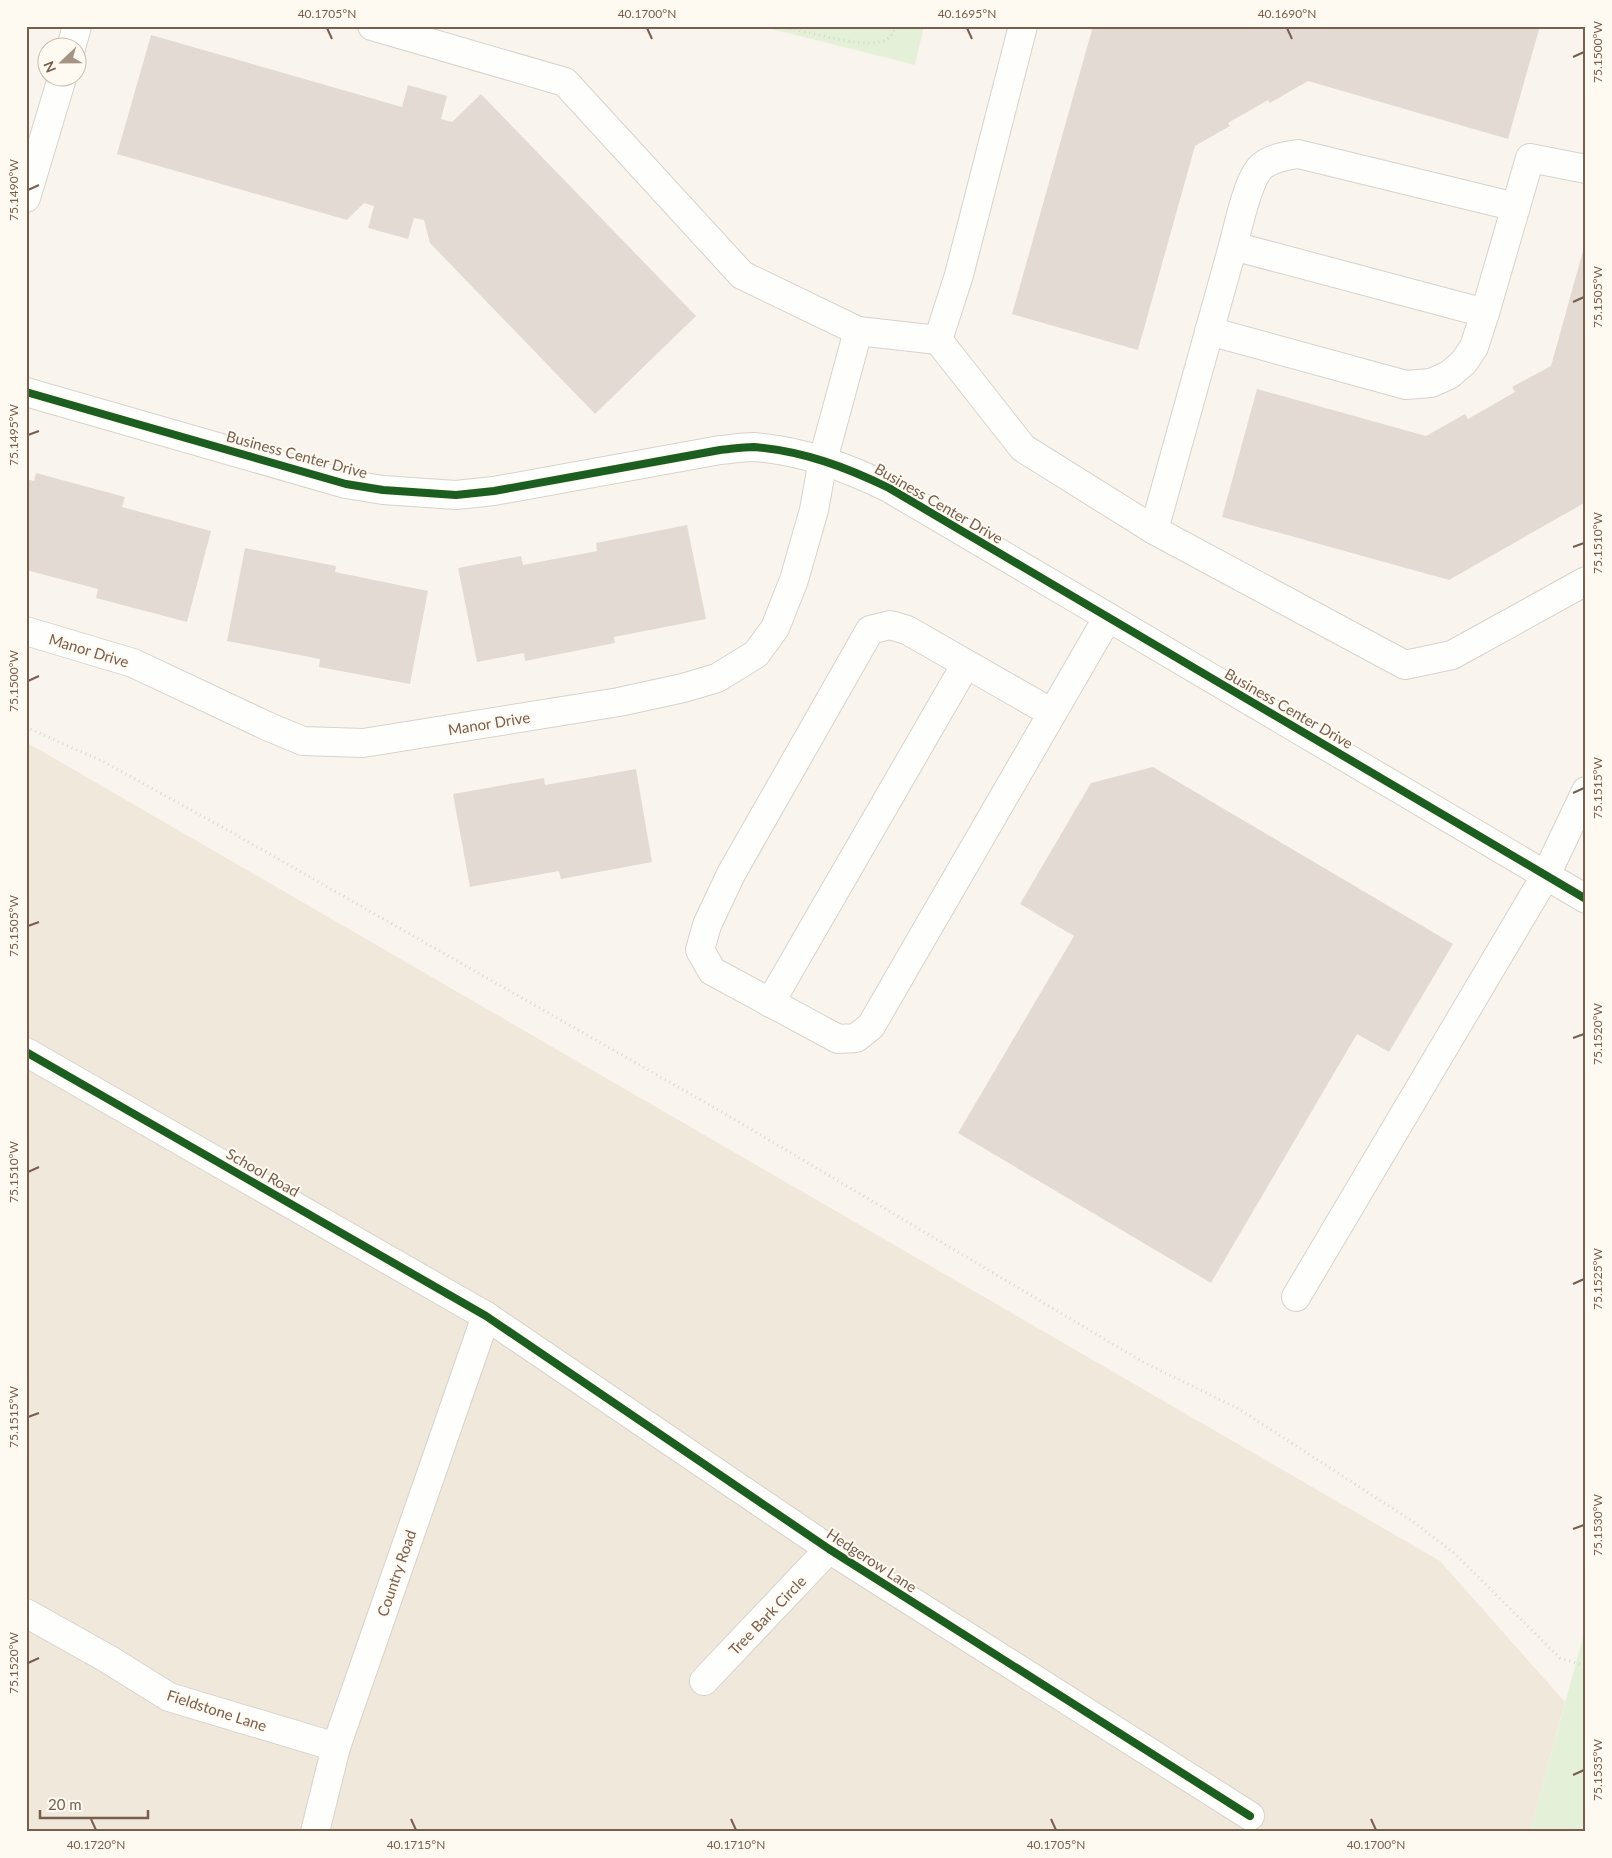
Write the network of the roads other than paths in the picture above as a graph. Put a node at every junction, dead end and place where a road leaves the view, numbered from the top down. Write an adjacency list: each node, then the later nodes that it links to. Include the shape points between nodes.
1 (372, 26): 9 (street, via 565,82 742,275)
2 (1022, 26): 11 (street, via 959,275)
3 (59, 88): 5 (street)
4 (1586, 169): 6 (street, via 1530,158)
5 (26, 198)
6 (1516, 206): 7 (street, via 1298,154 1276,158 1262,166 1254,176); 8 (street)
7 (1232, 246): 8 (street); 10 (street)
8 (1485, 313): 10 (street, via 1474,347 1464,362 1449,375 1431,383 1406,385)
9 (858, 331): 11 (street); 13 (street, Manor Drive)
10 (1209, 331): 14 (street)
11 (938, 340): 14 (street, via 1023,448)
12 (26, 392): 13 (street, Business Center Drive, via 337,481 384,490 456,495 494,491 720,450 753,447)
13 (822, 460): 16 (street, Business Center Drive, via 889,488); 17 (street, Manor Drive, via 814,510 794,580 775,628 756,654 717,678 619,702 363,743 303,741 134,663)
14 (1154, 530): 15 (street, via 1405,665 1452,655)
15 (1586, 581)
16 (1108, 617): 19 (street); 21 (street, Business Center Drive)
17 (26, 631)
18 (966, 664): 19 (street); 23 (street); 23 (street, via 907,630 890,625 870,630 731,874 700,950 712,971)
19 (1052, 713): 23 (street, via 871,1026 856,1038 838,1039)
20 (1586, 792): 21 (street)
21 (1546, 875): 22 (street, Business Center Drive); 25 (street)
22 (1586, 899)
23 (770, 1002)
24 (26, 1052): 26 (street, School Road)
25 (1296, 1297)
26 (486, 1316): 27 (street, Hedgerow Lane); 30 (street, Country Road)
27 (830, 1549): 29 (street, Tree Bark Circle); 31 (street, Hedgerow Lane)
28 (26, 1613): 30 (street, Fieldstone Lane, via 169,1697)
29 (704, 1681)
30 (336, 1747): 32 (street, Country Road)
31 (1250, 1816)
32 (315, 1832)

